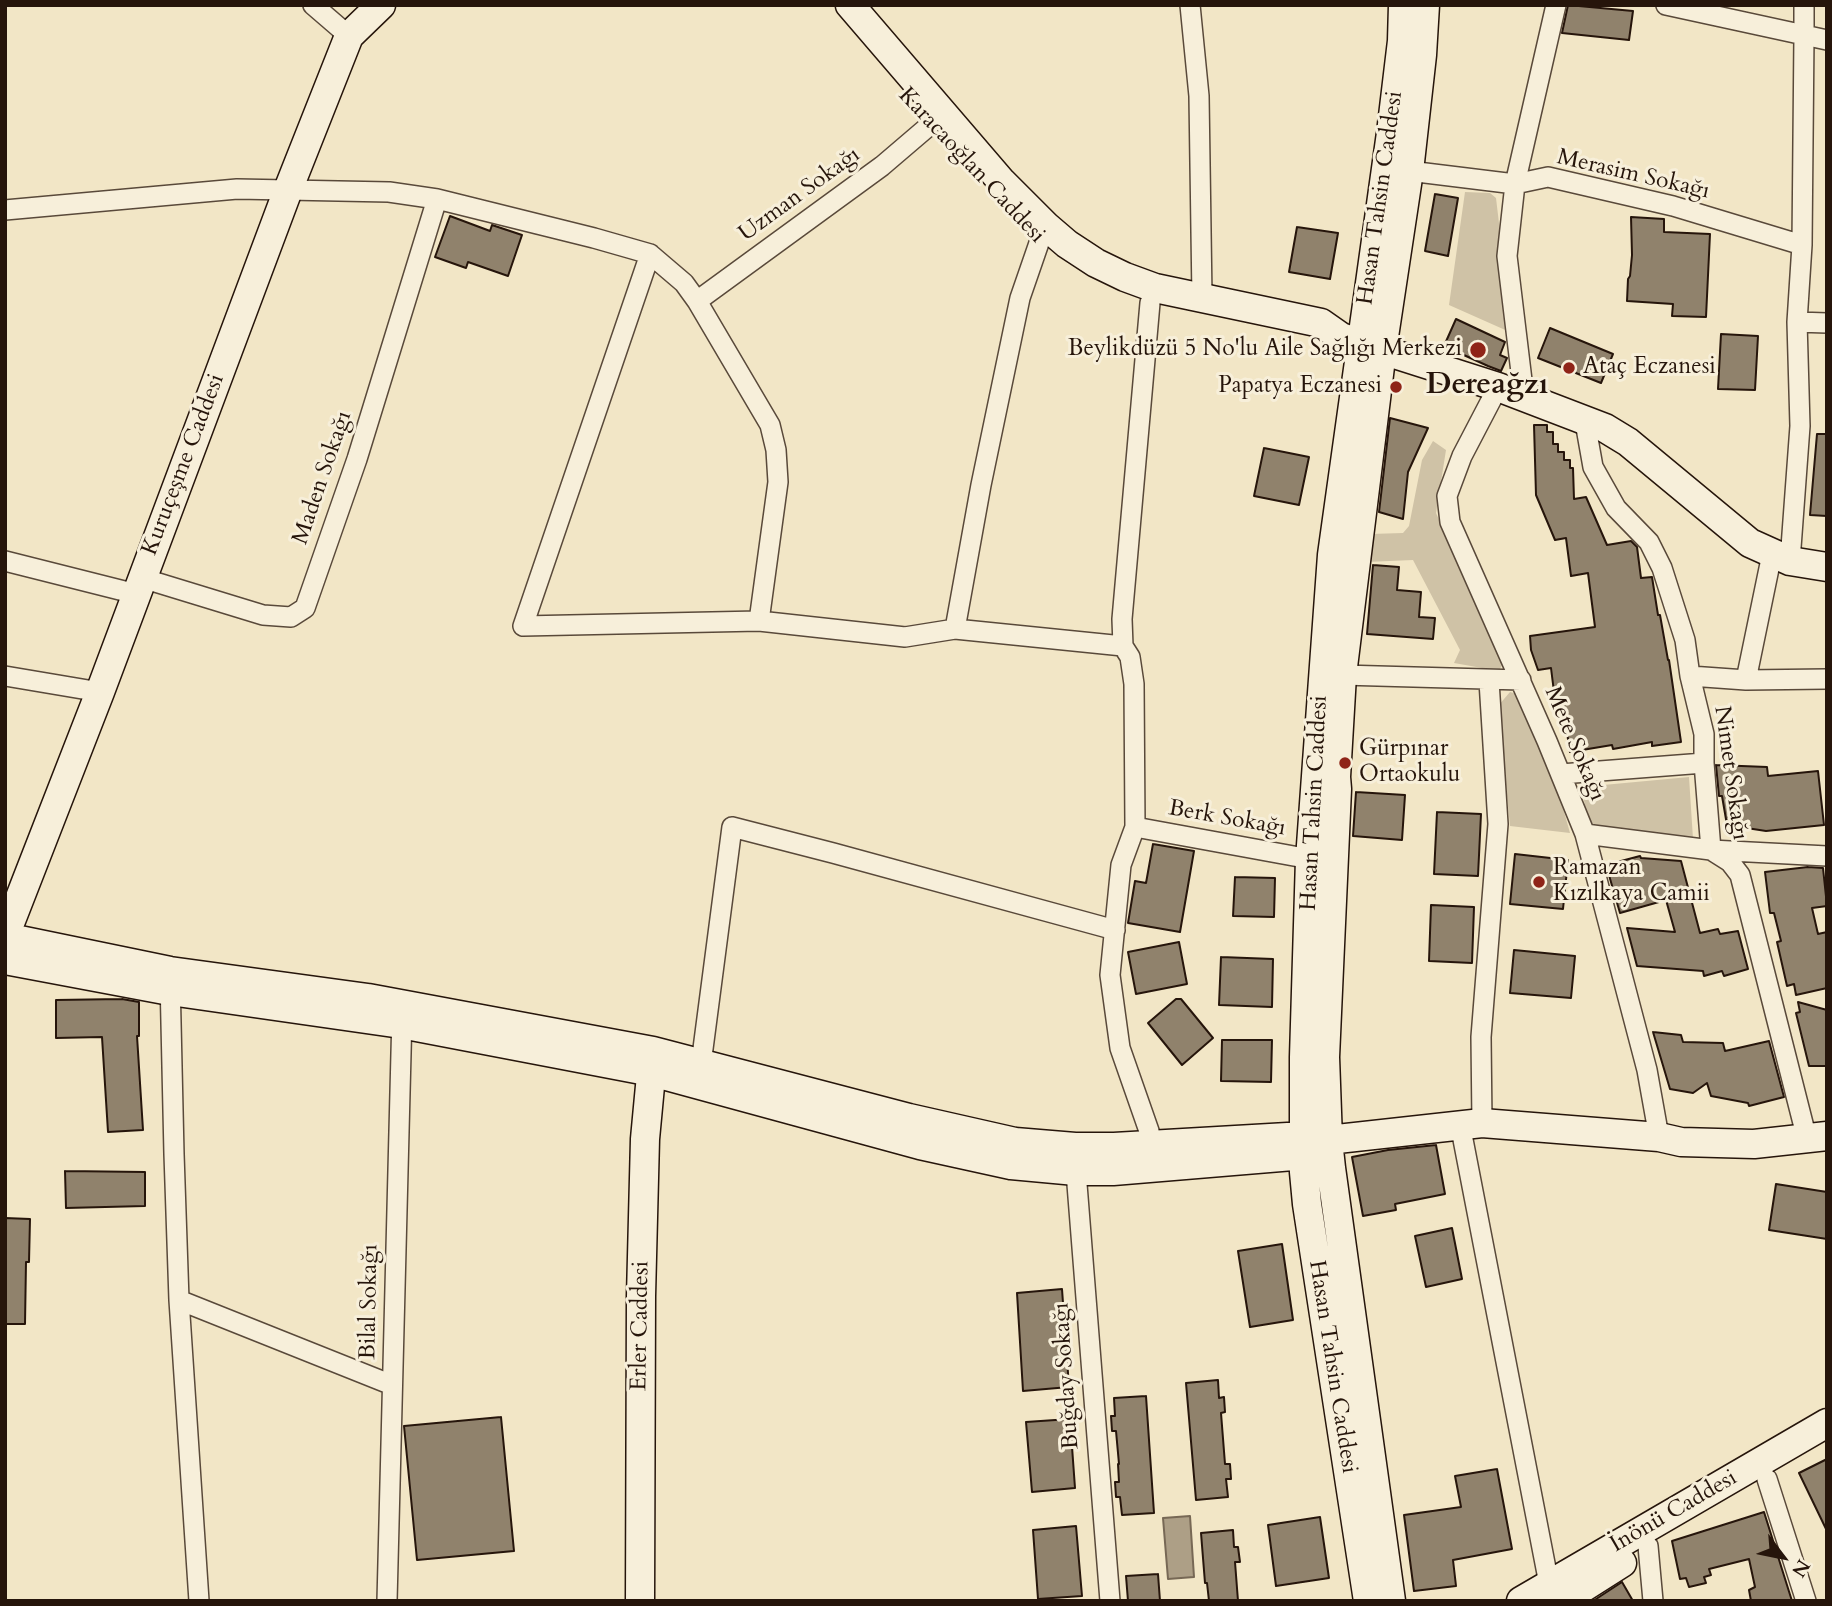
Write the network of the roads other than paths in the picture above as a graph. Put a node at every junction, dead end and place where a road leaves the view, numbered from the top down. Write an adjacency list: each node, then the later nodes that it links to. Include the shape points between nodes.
1 (313, 5): 12 (street)
2 (381, 5): 12 (main road, Kuruçeşme Caddesi)
3 (829, 5): 14 (main road, Karacaoğlan Caddesi)
4 (850, 5): 14 (main road, Karacaoğlan Caddesi)
5 (1190, 5): 24 (street, via 1199,96)
6 (1404, 5): 28 (main road, Hasan Tahsin Caddesi)
7 (1425, 5): 15 (main road, Hasan Tahsin Caddesi)
8 (1556, 5): 16 (street)
9 (1665, 5): 11 (street)
10 (1804, 5): 11 (street)
11 (1804, 35): 13 (street); 21 (street)
12 (349, 36): 17 (main road, Kuruçeşme Caddesi)
13 (1827, 40)
14 (937, 120): 20 (main road, Karacaoğlan Caddesi, via 998,201); 23 (main road, Karacaoğlan Caddesi, via 1067,244); 25 (street, Uzman Sokağı, via 882,166)
15 (1409, 172): 16 (street, Merasim Sokağı); 28 (main road, Hasan Tahsin Caddesi)
16 (1515, 184): 21 (street, Merasim Sokağı, via 1548,177 1673,206); 29 (street, via 1507,256)
17 (288, 190): 18 (street, via 389,192); 19 (street, via 237,188); 34 (main road, Kuruçeşme Caddesi)
18 (437, 199): 22 (street); 34 (street, Maden Sokağı, via 305,608 291,617 263,615)
19 (5, 210)
20 (1040, 243): 23 (main road, Karacaoğlan Caddesi, via 1107,287 1134,299); 36 (street, via 1020,298)
21 (1802, 245): 26 (street)
22 (650, 254): 25 (street, via 684,283); 35 (street, via 523,626)
23 (1151, 295): 24 (main road, Karacaoğlan Caddesi); 28 (main road, Karacaoğlan Caddesi, via 1200,316 1315,341); 37 (street)
24 (1202, 298): 28 (main road, Karacaoğlan Caddesi, via 1321,323)
25 (696, 301): 35 (street, via 769,425 776,450 778,482)
26 (1797, 322): 27 (street); 31 (street, via 1800,426)
27 (1827, 323)
28 (1361, 343): 29 (main road, Karacaoğlan Caddesi); 38 (main road, Hasan Tahsin Caddesi); 52 (main road, Hasan Tahsin Caddesi, via 1332,555)
29 (1511, 392): 30 (main road, Karacaoğlan Caddesi); 42 (street, Mete Sokağı, via 1462,456 1447,495 1450,522)
30 (1585, 422): 31 (main road, Karacaoğlan Caddesi, via 1628,442 1750,542); 40 (street, Nimet Sokağı, via 1593,467 1616,508 1649,542 1662,568 1685,640)
31 (1781, 557): 33 (main road, Karacaoğlan Caddesi); 43 (street)
32 (5, 561): 34 (street, Maden Sokağı)
33 (1827, 567)
34 (139, 586): 45 (main road, Kuruçeşme Caddesi)
35 (759, 621): 36 (street, via 905,637)
36 (956, 629): 37 (street)
37 (1122, 646): 48 (street, via 1130,657 1134,684)
38 (1342, 675): 44 (street); 64 (main road, Hasan Tahsin Caddesi, via 1325,1057)
39 (5, 676): 45 (street)
40 (1690, 676): 43 (street); 46 (street, Nimet Sokağı, via 1704,734)
41 (1827, 679): 43 (street)
42 (1521, 680): 44 (street); 47 (street, Mete Sokağı)
43 (1746, 680)
44 (1489, 681): 60 (street, via 1498,824)
45 (100, 692): 54 (main road, Kuruçeşme Caddesi)
46 (1704, 763): 47 (street); 50 (street, Nimet Sokağı)
47 (1561, 774): 49 (street, Mete Sokağı)
48 (1135, 827): 52 (street, Berk Sokağı); 53 (street, via 1121,865)
49 (1585, 834): 50 (street); 62 (street, Mete Sokağı, via 1647,1070)
50 (1711, 850): 51 (street); 63 (street, Nimet Sokağı, via 1740,875)
51 (1827, 856)
52 (1310, 859): 64 (main road, Hasan Tahsin Caddesi, via 1304,1056)
53 (1115, 930): 59 (street, via 732,827); 61 (street, via 1110,975 1120,1048)
54 (5, 937): 56 (main road)
55 (5, 960): 56 (main road)
56 (170, 981): 57 (main road, via 368,998); 66 (street)
57 (402, 1014): 58 (main road); 67 (street, Bilal Sokağı)
58 (652, 1062): 59 (main road); 65 (main road, via 920,1145 1011,1165); 75 (main road, Erler Caddesi, via 641,1296)
59 (701, 1063): 65 (main road)
60 (1471, 1124): 62 (main road); 64 (main road); 72 (street)
61 (1149, 1132)
62 (1659, 1137): 63 (main road, via 1754,1144)
63 (1817, 1137)
64 (1313, 1144): 65 (main road, via 1114,1147); 77 (main road, Hasan Tahsin Caddesi, via 1304,1172 1307,1204); 78 (main road, Hasan Tahsin Caddesi)
65 (1075, 1159): 76 (street, Buğday Sokağı)
66 (179, 1300): 67 (street); 73 (street)
67 (392, 1385): 74 (street, Bilal Sokağı)
68 (1827, 1423): 72 (main road, İnönü Caddesi)
69 (1827, 1443): 70 (main road, İnönü Caddesi)
70 (1767, 1479): 71 (main road, İnönü Caddesi); 81 (street)
71 (1648, 1546): 72 (main road, İnönü Caddesi); 80 (street)
72 (1556, 1592): 79 (main road, İnönü Caddesi)
73 (199, 1601)
74 (387, 1601)
75 (640, 1601)
76 (1110, 1601)
77 (1368, 1601)
78 (1391, 1601)
79 (1521, 1601)
80 (1653, 1601)
81 (1806, 1601)

